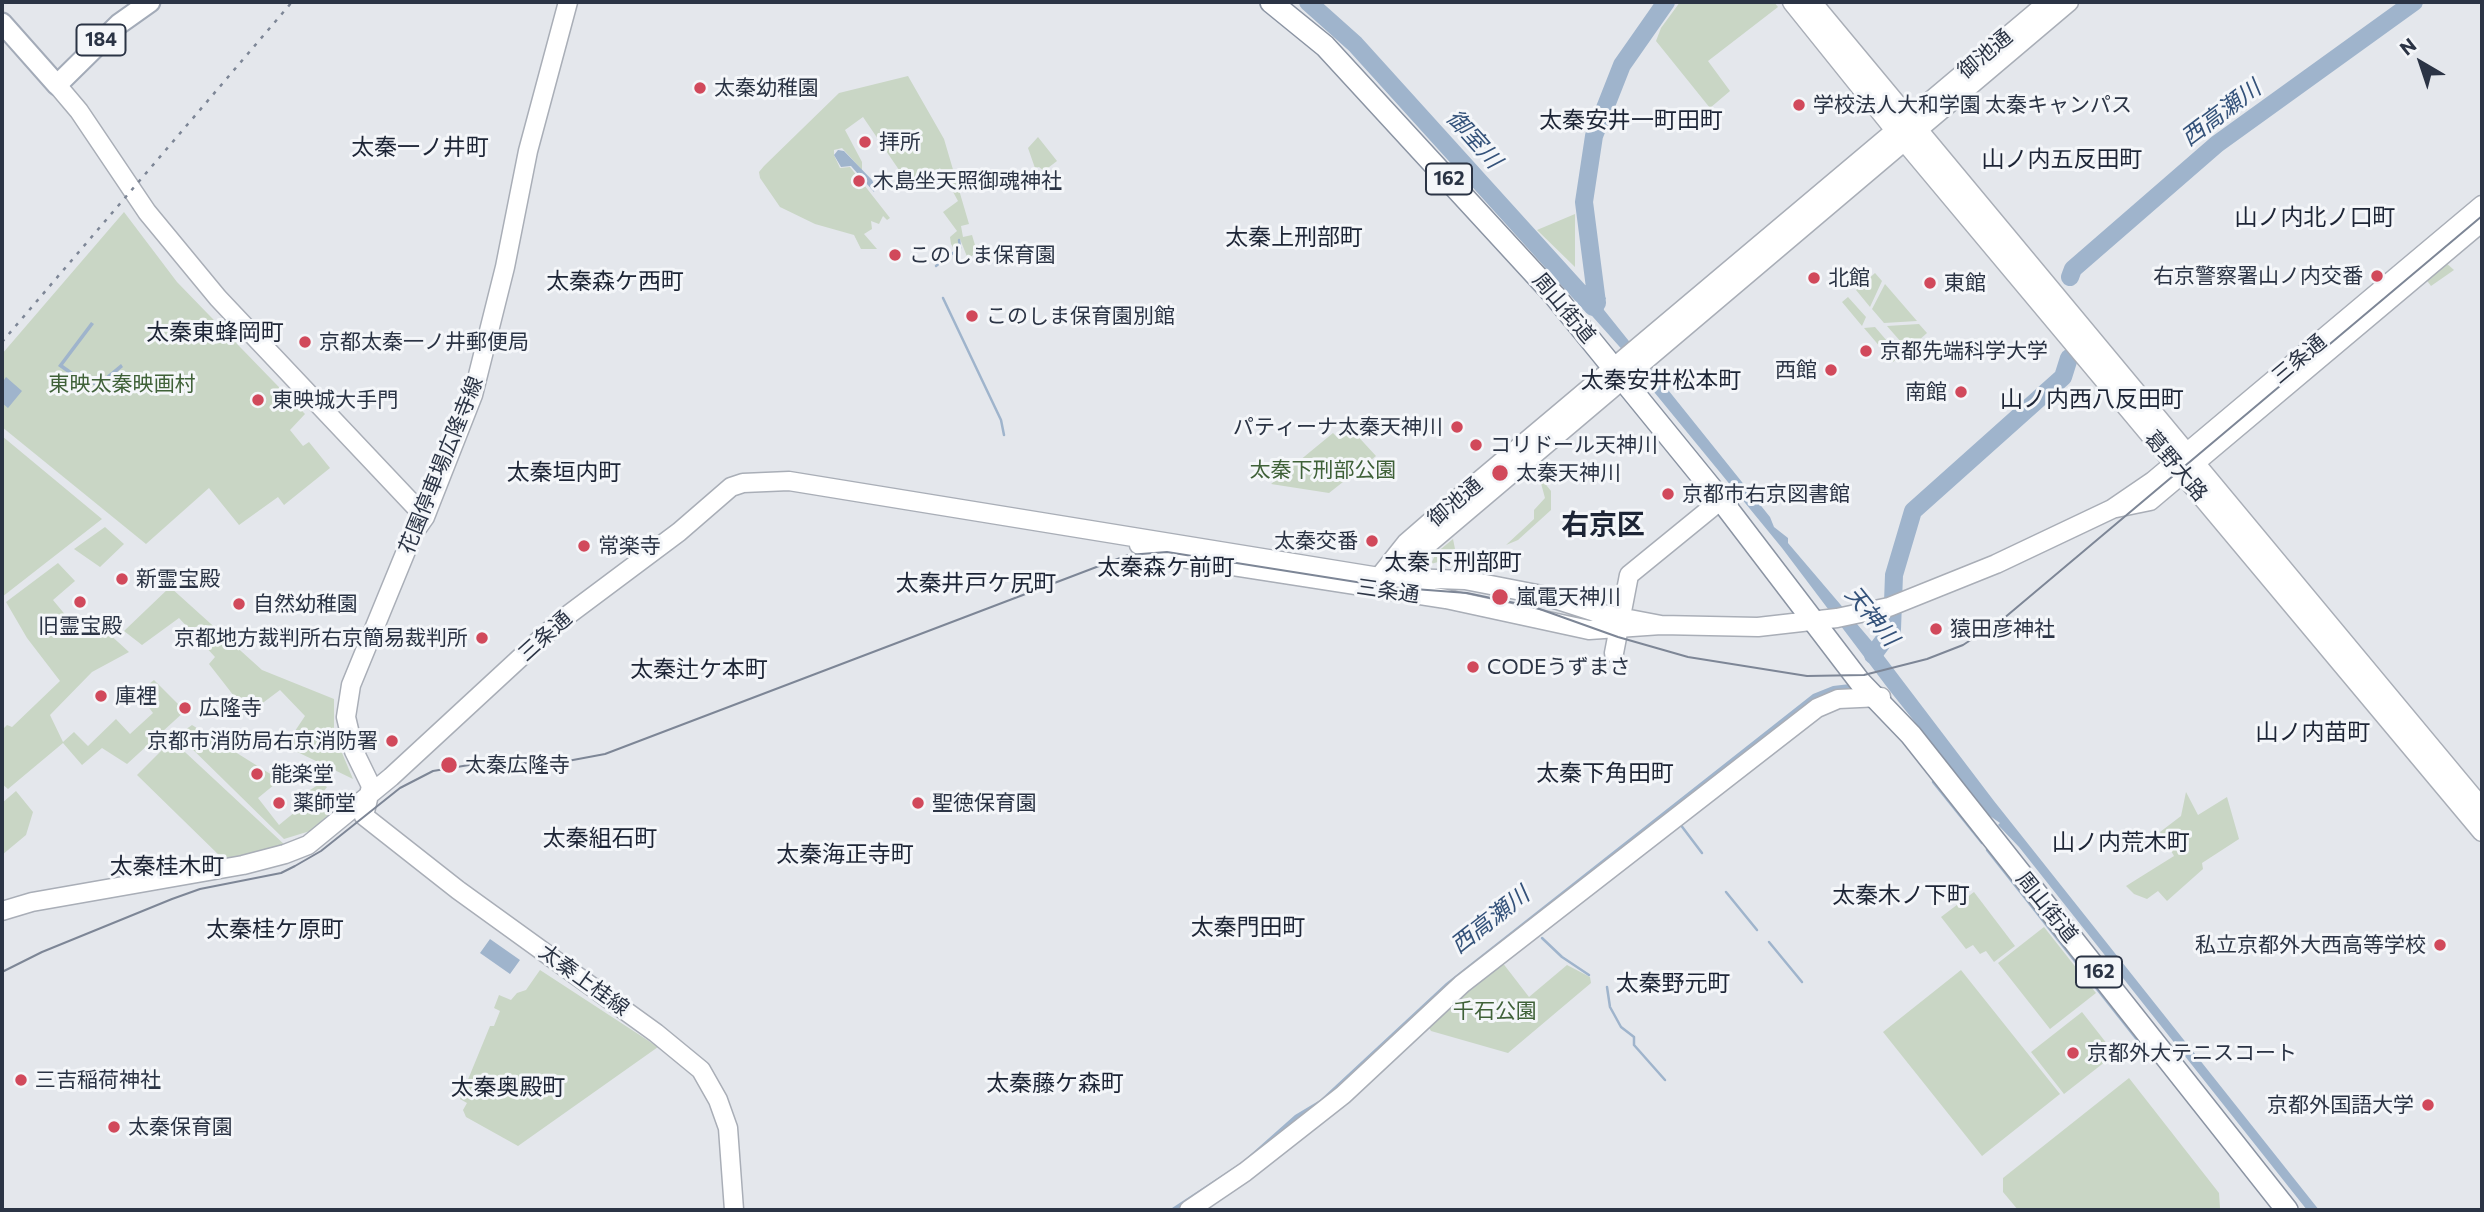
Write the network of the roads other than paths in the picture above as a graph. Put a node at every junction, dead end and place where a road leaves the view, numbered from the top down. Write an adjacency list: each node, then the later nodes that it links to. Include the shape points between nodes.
1 (150, 2): 10 (main road, 184, via 110,32)
2 (568, 2): 17 (main road, 花園停車場広隆寺線, via 527,151 505,267 473,395)
3 (1271, 2): 14 (highway, 周山街道 / 162, via 1325,46)
4 (1282, 2): 14 (highway, 周山街道 / 162, via 1370,80)
5 (1791, 2): 11 (main road, 葛野大路)
6 (1812, 2): 11 (main road, 葛野大路)
7 (2048, 2): 11 (main road, 御池通)
8 (2069, 2): 11 (main road, 御池通)
9 (2, 23): 10 (main road)
10 (57, 85): 17 (main road, via 147,212 218,299)
11 (1906, 129): 14 (main road, 御池通); 15 (main road, 葛野大路)
12 (2482, 205): 15 (main road, 三条通)
13 (2482, 222): 15 (main road, 三条通)
14 (1623, 369): 16 (highway, 周山街道 / 162); 18 (main road, 御池通); 19 (highway, 周山街道 / 162)
15 (2184, 463): 19 (main road, 三条通, via 2112,509 1996,564 1894,606); 24 (main road, 葛野大路); 25 (main road, 葛野大路)
16 (1721, 500): 19 (highway, 周山街道 / 162); 20 (main road, via 1629,575)
17 (425, 517): 23 (main road, 花園停車場広隆寺線, via 413,534 349,691 346,717 354,751 371,786)
18 (1386, 582): 20 (main road, 三条通, via 1589,630); 23 (main road, 三条通, via 789,481 731,487 560,621)
19 (1821, 619): 20 (main road, 三条通, via 1718,629); 22 (highway, 周山街道 / 162)
20 (1620, 623): 21 (main road)
21 (1614, 653)
22 (1868, 691): 28 (main road, via 1867,701 1799,722 1462,984 1334,1102); 29 (highway, 周山街道 / 162, via 1911,735)
23 (367, 797): 26 (main road, 三条通, via 313,841 285,854); 27 (main road, 太秦上桂線, via 363,816 388,838 701,1070 729,1128)
24 (2482, 808)
25 (2482, 832)
26 (2, 911)
27 (734, 1210)
28 (1189, 1210)
29 (2287, 1210)

